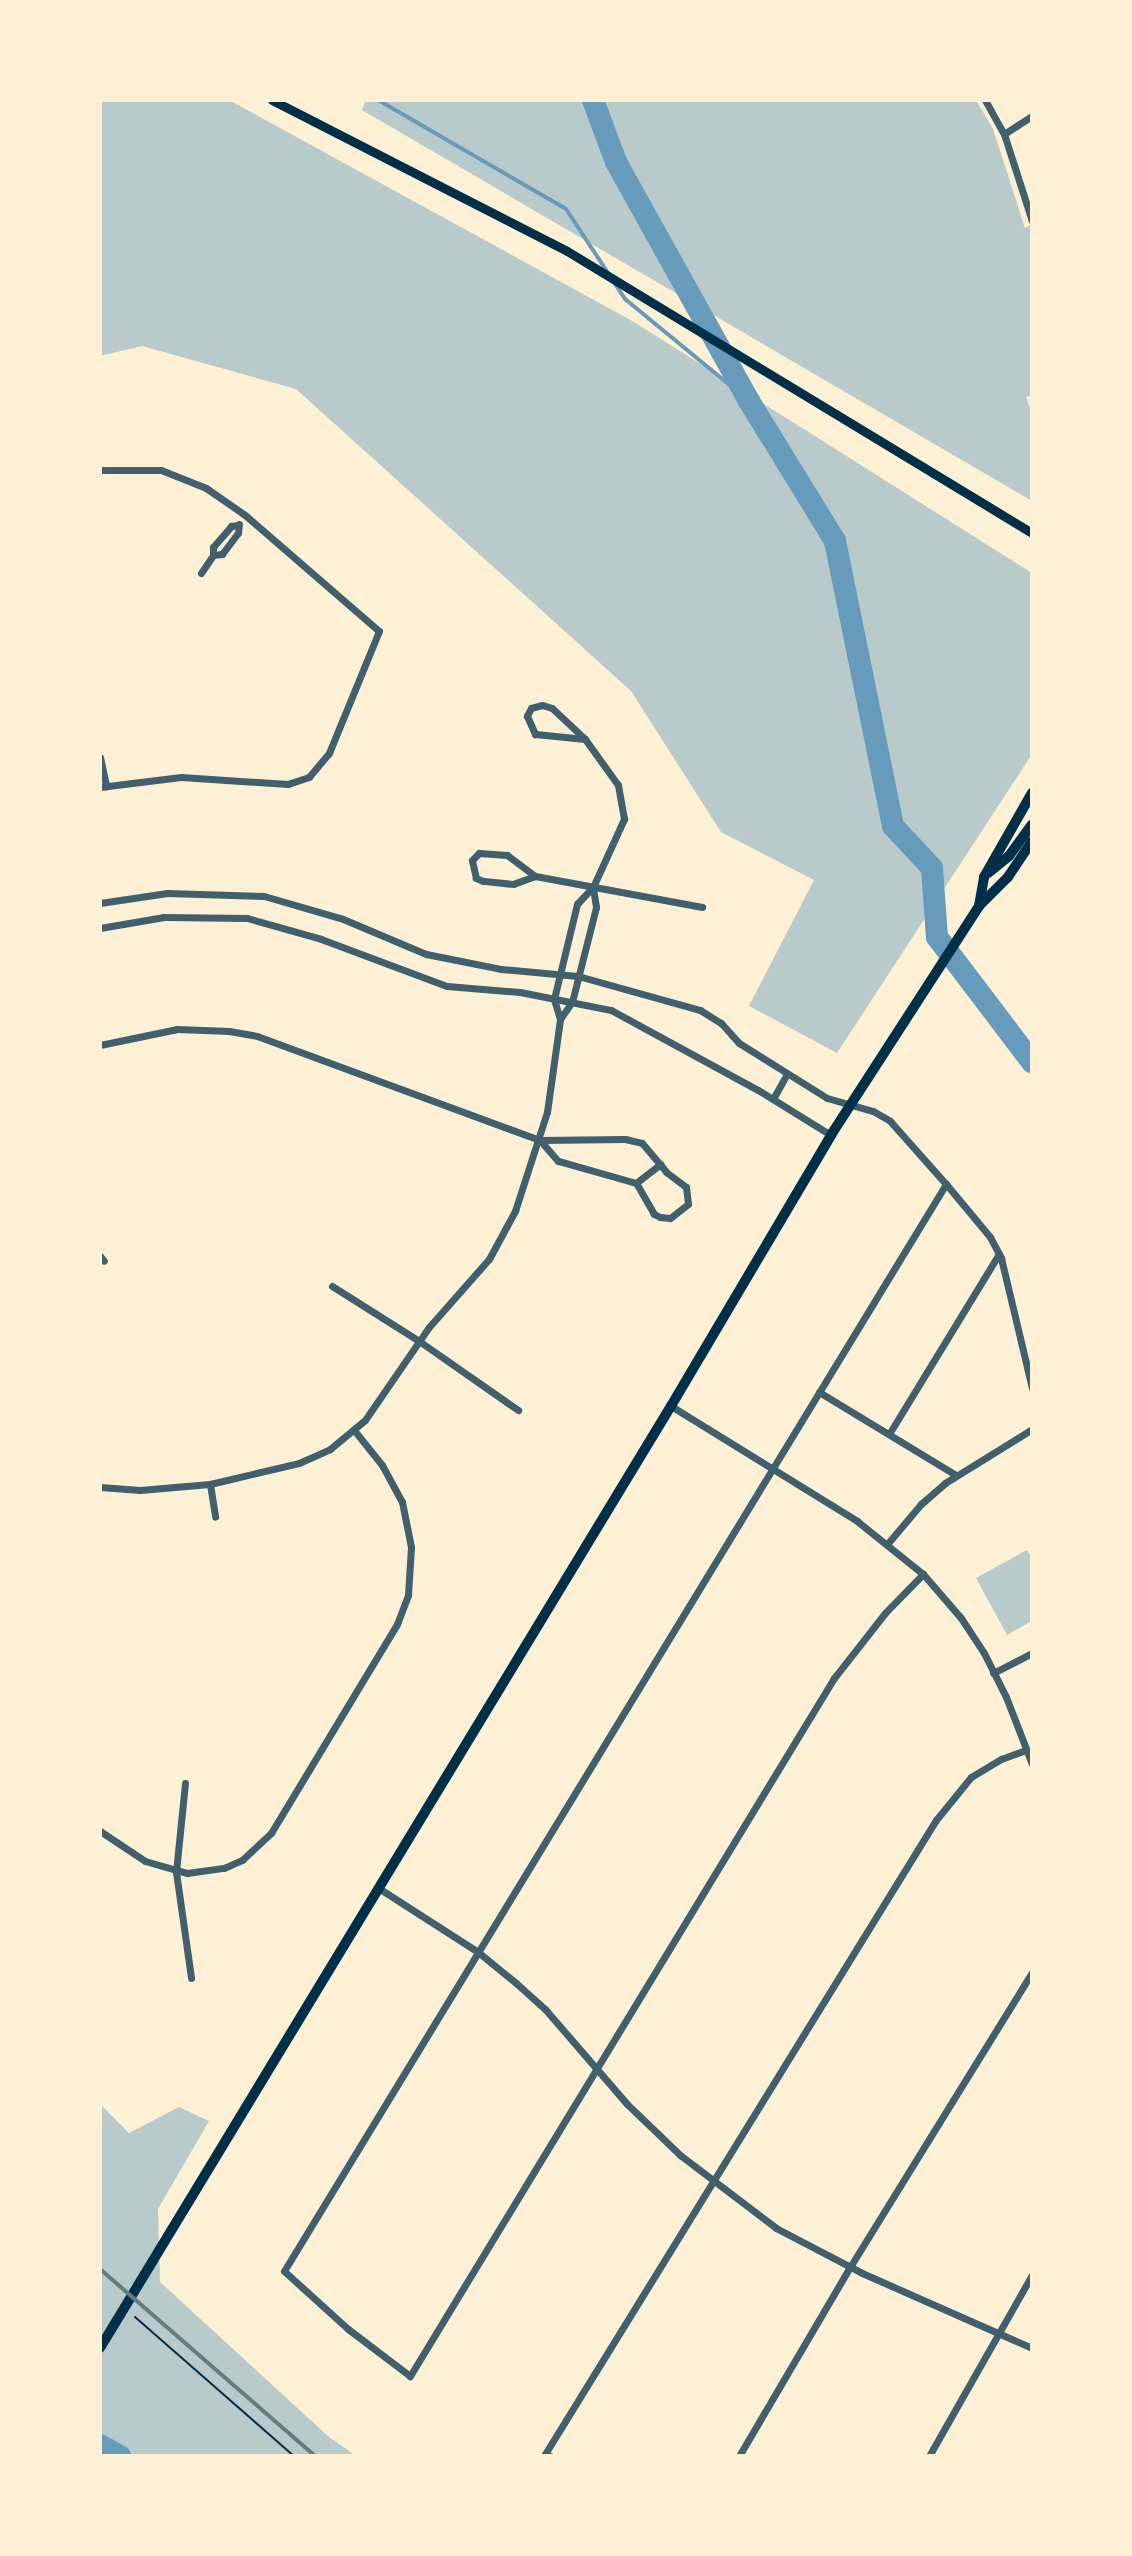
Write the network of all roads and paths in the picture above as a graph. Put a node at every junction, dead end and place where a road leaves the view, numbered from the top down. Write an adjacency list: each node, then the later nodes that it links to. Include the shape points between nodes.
1 (272, 100): 8 (main road, via 567,251)
2 (985, 100): 4 (street)
3 (1032, 116): 4 (street)
4 (1004, 134): 5 (street)
5 (1032, 221)
6 (100, 470): 7 (street, via 145,468 176,475)
7 (245, 515): 9 (street, via 238,533); 12 (street, via 379,631 329,753 309,777 288,784 181,777)
8 (1032, 533)
9 (201, 573)
10 (585, 739): 10 (street, via 552,708 531,708 527,716 535,734); 18 (street, via 604,762 624,802 617,840)
11 (100, 757): 12 (street)
12 (103, 786)
13 (1032, 793): 17 (main road)
14 (1032, 824): 17 (main road, via 1009,856)
15 (1032, 841): 20 (main road, via 1008,877)
16 (535, 876): 16 (street, via 507,855 479,853 472,860 476,878 483,881 513,884); 18 (street)
17 (984, 877): 20 (main road)
18 (593, 887): 21 (street); 23 (street, via 577,904); 24 (street, via 596,907)
19 (100, 903): 25 (street, via 167,893 264,896 343,919 426,954 489,968)
20 (979, 906): 33 (main road)
21 (702, 907)
22 (100, 928): 27 (street, via 164,917 247,918 447,986)
23 (568, 935): 24 (street); 25 (street)
24 (586, 940): 26 (street)
25 (559, 975): 26 (street); 27 (street)
26 (578, 976): 28 (street); 31 (street, via 700,1010)
27 (554, 999): 28 (street); 29 (street)
28 (572, 1002): 29 (street); 32 (street, via 611,1010)
29 (560, 1019): 35 (street)
30 (100, 1045): 35 (street, via 177,1029 257,1036)
31 (787, 1074): 32 (street); 33 (street, via 827,1098)
32 (773, 1099): 34 (street)
33 (851, 1104): 34 (main road); 38 (street, via 890,1121)
34 (831, 1135): 44 (main road)
35 (540, 1140): 36 (street, via 625,1139 642,1143); 37 (street, via 558,1161); 41 (street, via 503,1235)
36 (660, 1164): 37 (street); 37 (street, via 686,1187 688,1204 679,1212 670,1218 654,1214)
37 (636, 1183)
38 (946, 1184): 39 (street); 43 (street)
39 (999, 1254): 42 (street); 48 (street)
40 (332, 1286): 41 (street)
41 (419, 1341): 45 (street); 47 (street)
42 (1032, 1388)
43 (819, 1392): 48 (street); 49 (street)
44 (671, 1406): 49 (street); 63 (main road)
45 (518, 1410)
46 (1032, 1429): 50 (street)
47 (354, 1430): 51 (street, via 299,1463); 62 (street, via 402,1502 412,1563 403,1610 271,1833 242,1860 224,1868)
48 (889, 1434): 50 (street)
49 (771, 1469): 54 (street); 64 (street)
50 (956, 1475): 54 (street, via 921,1504)
51 (210, 1484): 52 (street, via 140,1490); 53 (street)
52 (100, 1487)
53 (215, 1517)
54 (888, 1543): 55 (street)
55 (923, 1574): 57 (street, via 961,1618); 67 (street, via 834,1678)
56 (1032, 1653): 57 (street)
57 (993, 1673): 58 (street)
58 (1026, 1750): 59 (street); 68 (street, via 971,1777 936,1820)
59 (1032, 1764)
60 (185, 1783): 62 (street)
61 (100, 1831): 62 (street, via 145,1861)
62 (176, 1872): 66 (street)
63 (380, 1889): 64 (street); 71 (main road)
64 (478, 1952): 67 (street, via 545,2009); 67 (street, via 284,2271 410,2376)
65 (1032, 1972): 69 (street)
66 (191, 1978)
67 (597, 2070): 68 (street, via 680,2155)
68 (716, 2180): 69 (street, via 776,2228); 75 (street)
69 (850, 2267): 72 (street); 77 (street)
70 (1032, 2275): 72 (street)
71 (124, 2309): 73 (main road); 76 (path)
72 (998, 2332): 74 (street); 78 (street)
73 (100, 2348)
74 (1032, 2348)
75 (548, 2455)
76 (294, 2456)
77 (739, 2456)
78 (929, 2456)

